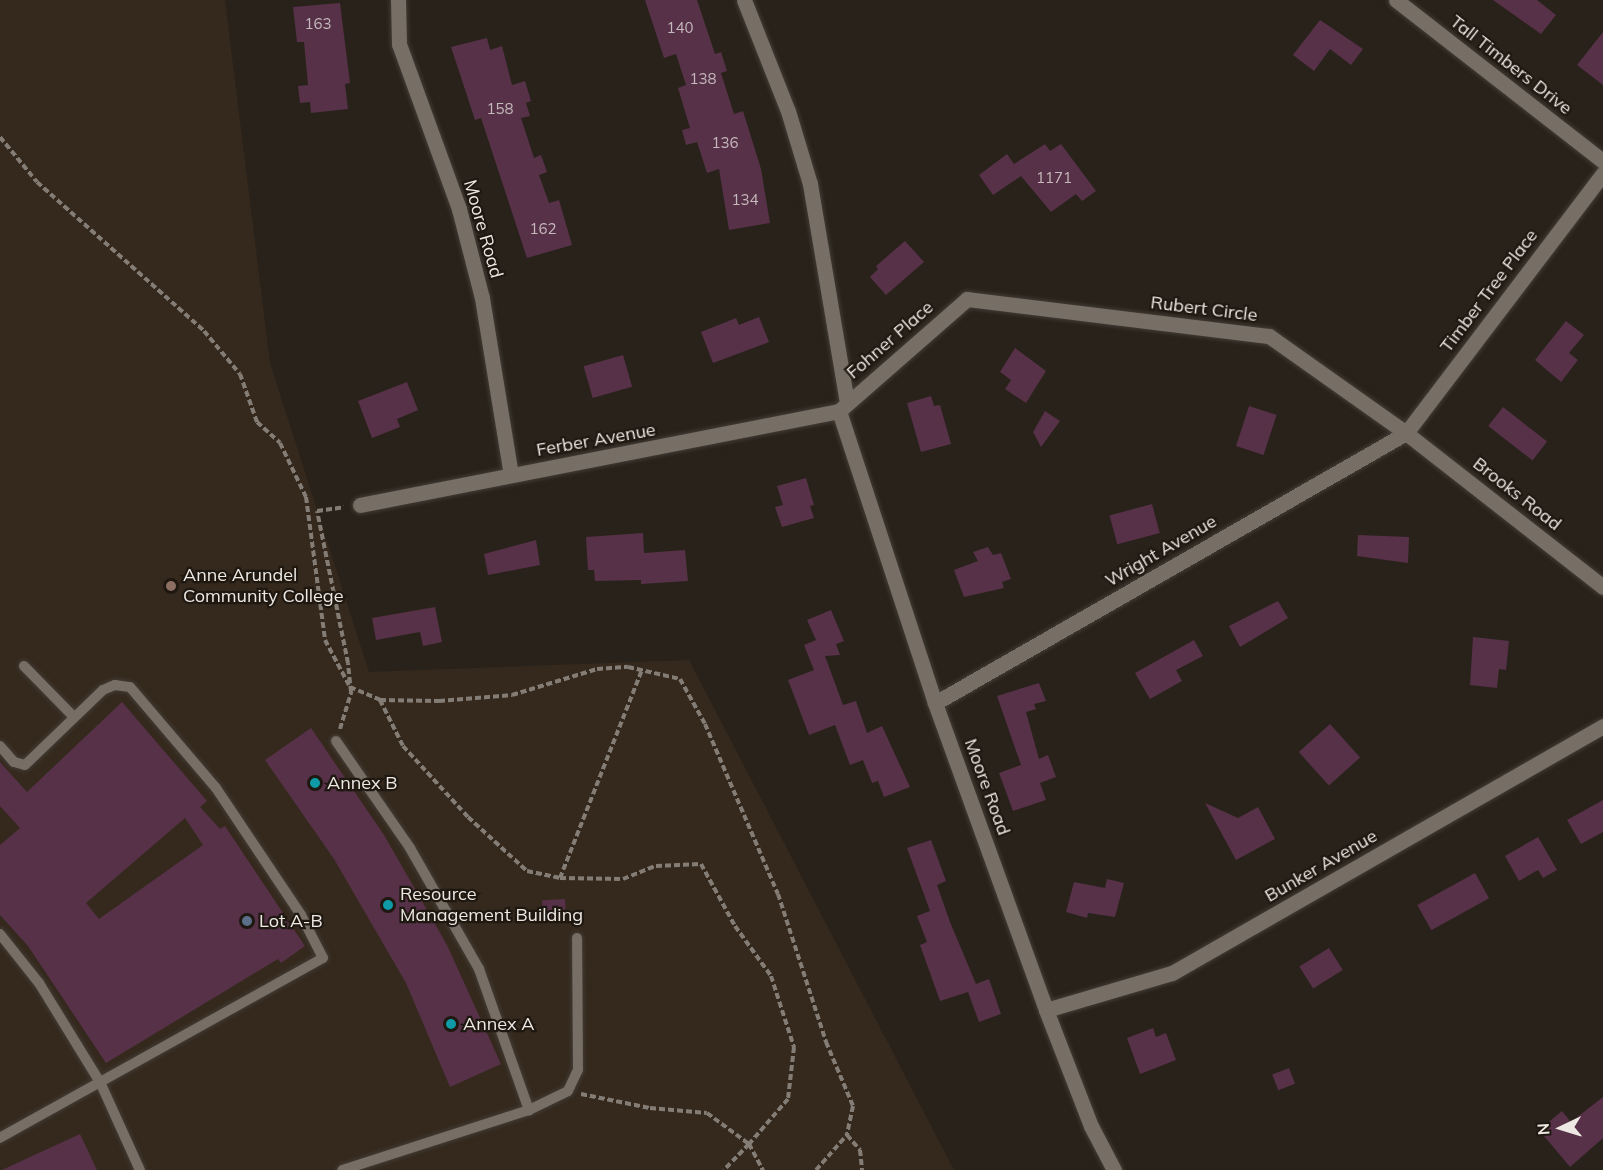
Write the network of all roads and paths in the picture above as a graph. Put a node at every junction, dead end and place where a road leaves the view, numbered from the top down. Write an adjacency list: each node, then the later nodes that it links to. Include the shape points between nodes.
1 (398, 0): 10 (street, Moore Road, via 399,44 459,208 482,298)
2 (744, 0): 8 (street, Moore Road, via 788,111 810,184)
3 (1396, 0): 5 (street, Tall Timbers Drive)
4 (0, 137): 15 (path, via 37,182 204,331 240,374 257,422 280,443 306,497 312,519 325,640)
5 (1603, 161)
6 (1603, 173): 9 (street, Timber Tree Place)
7 (967, 299): 8 (street, Fohner Place); 9 (street, Rubert Circle, via 1269,336)
8 (843, 407): 10 (street, Ferber Avenue); 17 (street, Moore Road)
9 (1406, 432): 12 (street, Brooks Road); 17 (street, Wright Avenue)
10 (511, 475): 11 (street, Ferber Avenue)
11 (360, 505): 15 (path, via 317,511)
12 (1603, 587)
13 (24, 666): 18 (lane)
14 (642, 670): 16 (path, via 597,669 487,699); 22 (path); 29 (path, via 680,679 748,816 826,1042 853,1106)
15 (350, 687): 16 (path); 20 (path)
16 (380, 700): 22 (path, via 403,746 468,817 526,871)
17 (936, 702): 25 (street, Moore Road)
18 (74, 717): 21 (lane, via 25,765 14,762); 26 (lane, via 103,690 115,684 130,687 216,788 301,915 323,958)
19 (1603, 726): 25 (street, Bunker Avenue, via 1172,973)
20 (336, 741): 28 (lane, via 410,848 479,969)
21 (0, 746)
22 (560, 878): 31 (path, via 623,879 657,866 700,864 735,926 771,976 794,1047 788,1099)
23 (0, 934): 26 (lane, via 39,983)
24 (578, 938): 27 (lane, via 578,1070)
25 (1046, 1010): 38 (street, Moore Road, via 1091,1126)
26 (100, 1082): 30 (lane); 32 (lane)
27 (568, 1092): 28 (lane); 31 (path, via 650,1108 707,1113)
28 (529, 1110): 33 (lane)
29 (847, 1135): 36 (path); 37 (path, via 860,1150)
30 (0, 1138)
31 (749, 1144): 34 (path); 35 (path)
32 (140, 1170)
33 (342, 1170)
34 (724, 1170)
35 (763, 1170)
36 (816, 1170)
37 (862, 1170)
38 (1114, 1170)

